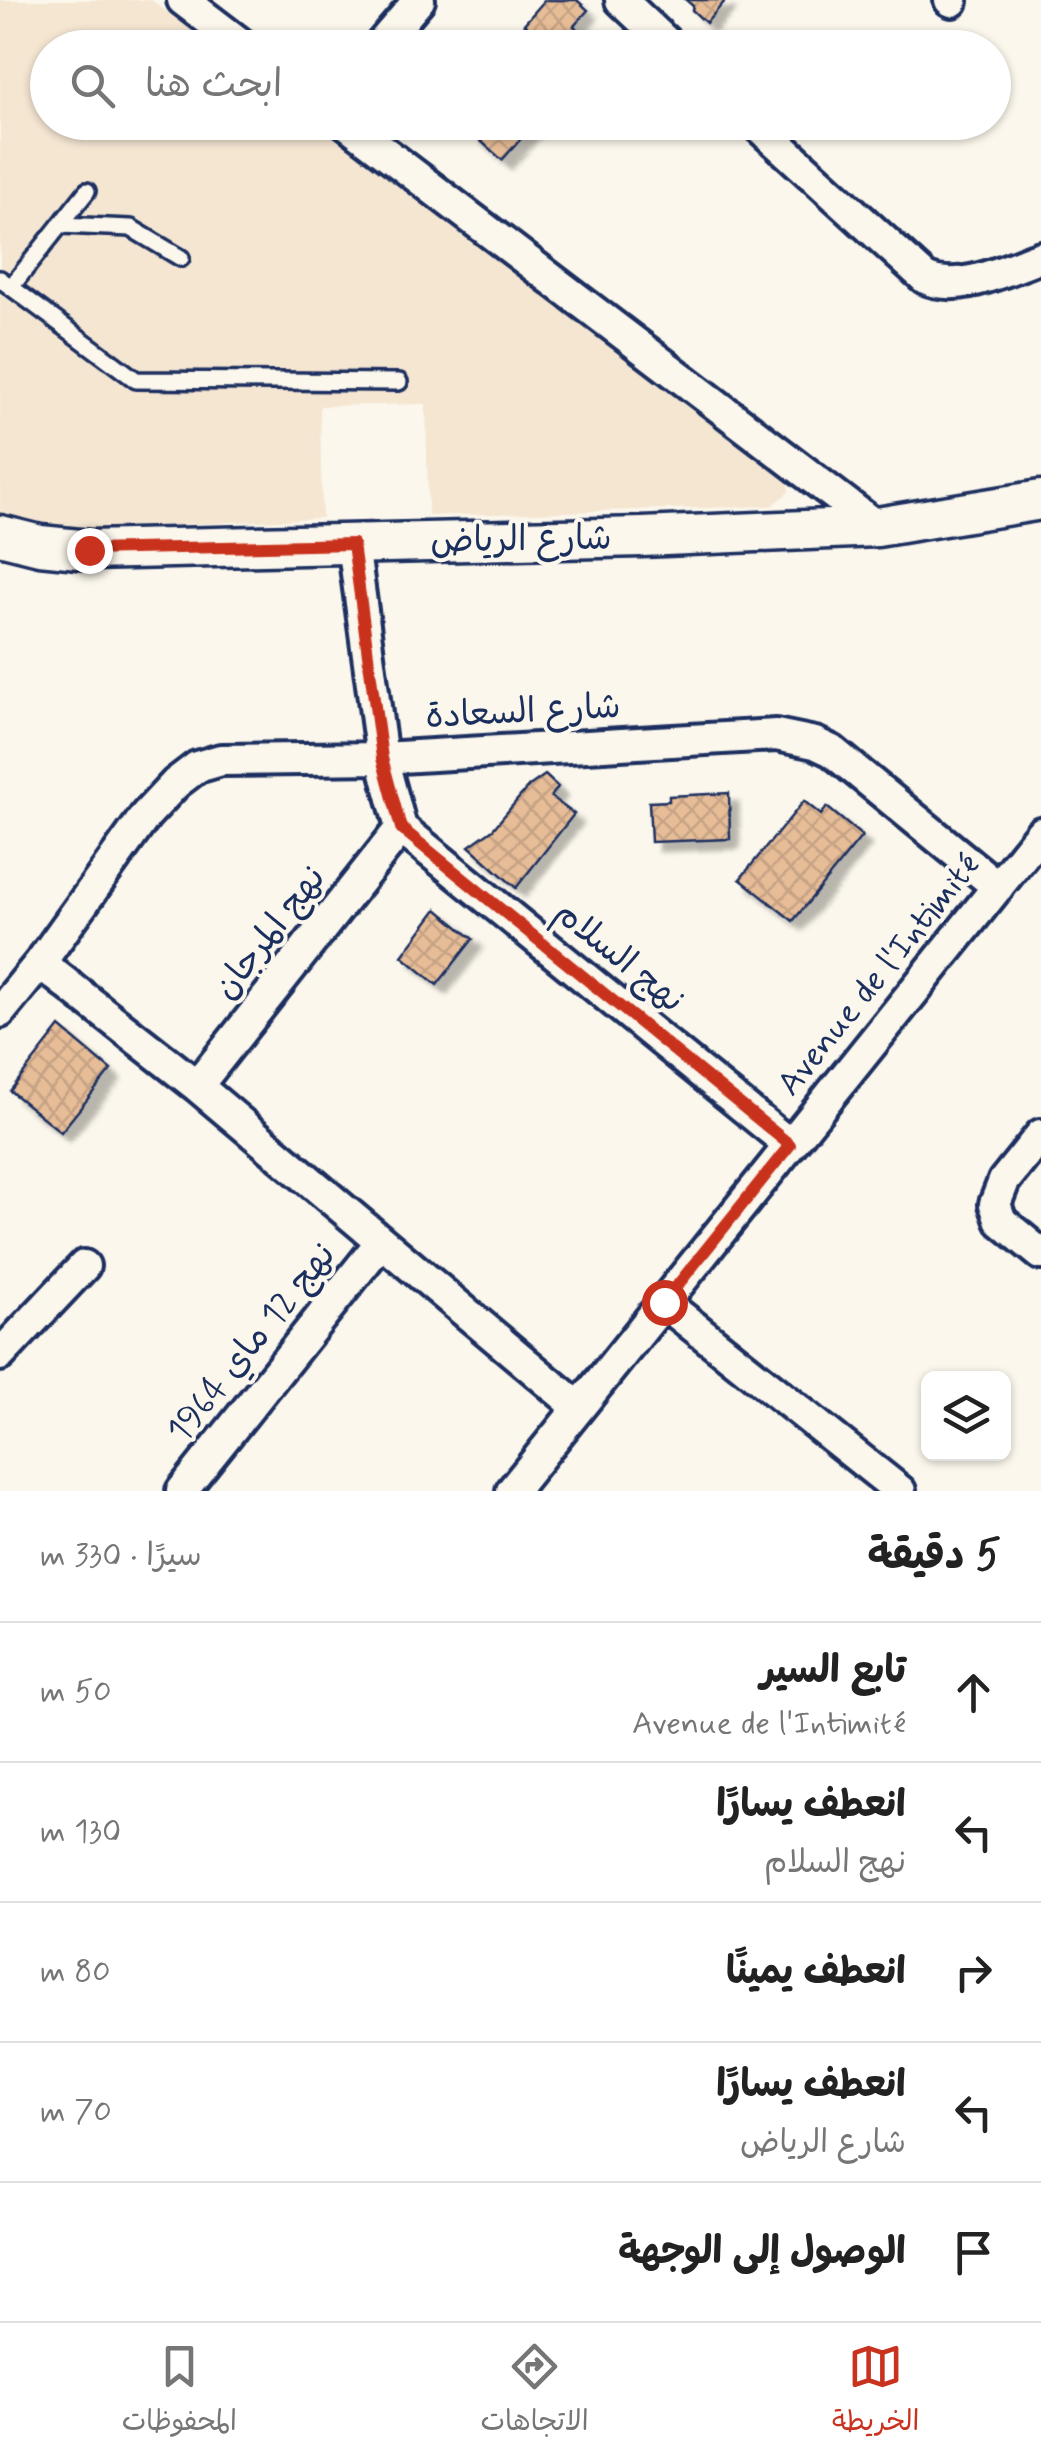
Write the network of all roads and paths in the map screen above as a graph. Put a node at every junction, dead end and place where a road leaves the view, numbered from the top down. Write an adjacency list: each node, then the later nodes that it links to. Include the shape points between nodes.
1 (183, 0): 4 (street)
2 (419, 0): 5 (street)
3 (621, 0): 6 (street)
4 (222, 30)
5 (393, 30)
6 (653, 30)
7 (369, 140): 16 (street)
8 (774, 140): 11 (street, via 925,278 957,283)
9 (87, 191): 10 (lane)
10 (60, 225): 12 (lane, via 131,228); 13 (lane)
11 (1041, 256)
12 (181, 258)
13 (5, 283): 14 (lane, via 136,380)
14 (399, 382)
15 (1041, 500): 16 (street, شارع الرياض)
16 (876, 527): 18 (street, شارع الرياض)
17 (0, 535): 18 (street, شارع الرياض, via 89,550)
18 (353, 544): 19 (street)
19 (382, 758): 20 (street); 22 (street, شارع السعادة, via 795,737 832,751); 23 (street, شارع السعادة, via 221,760 197,767 146,815)
20 (401, 828): 25 (street, نهج المرجان); 27 (street, نهج السلام)
21 (1041, 834): 22 (street, Avenue de l'Intimité)
22 (998, 887): 27 (street, Avenue de l'Intimité)
23 (40, 964): 24 (street, شارع السعادة); 25 (street)
24 (0, 1012)
25 (197, 1086): 28 (street)
26 (1041, 1135): 29 (street, via 1004,1181 995,1204 1001,1221)
27 (790, 1145): 31 (street, Avenue de l'Intimité)
28 (381, 1242): 33 (street); 34 (street, نهج 12 ماي 1964)
29 (1041, 1254)
30 (84, 1266): 32 (street)
31 (664, 1302): 33 (street, Avenue de l'Intimité); 36 (street)
32 (0, 1355)
33 (578, 1408): 35 (street, Avenue de l'Intimité)
34 (182, 1491)
35 (512, 1491)
36 (900, 1491)

